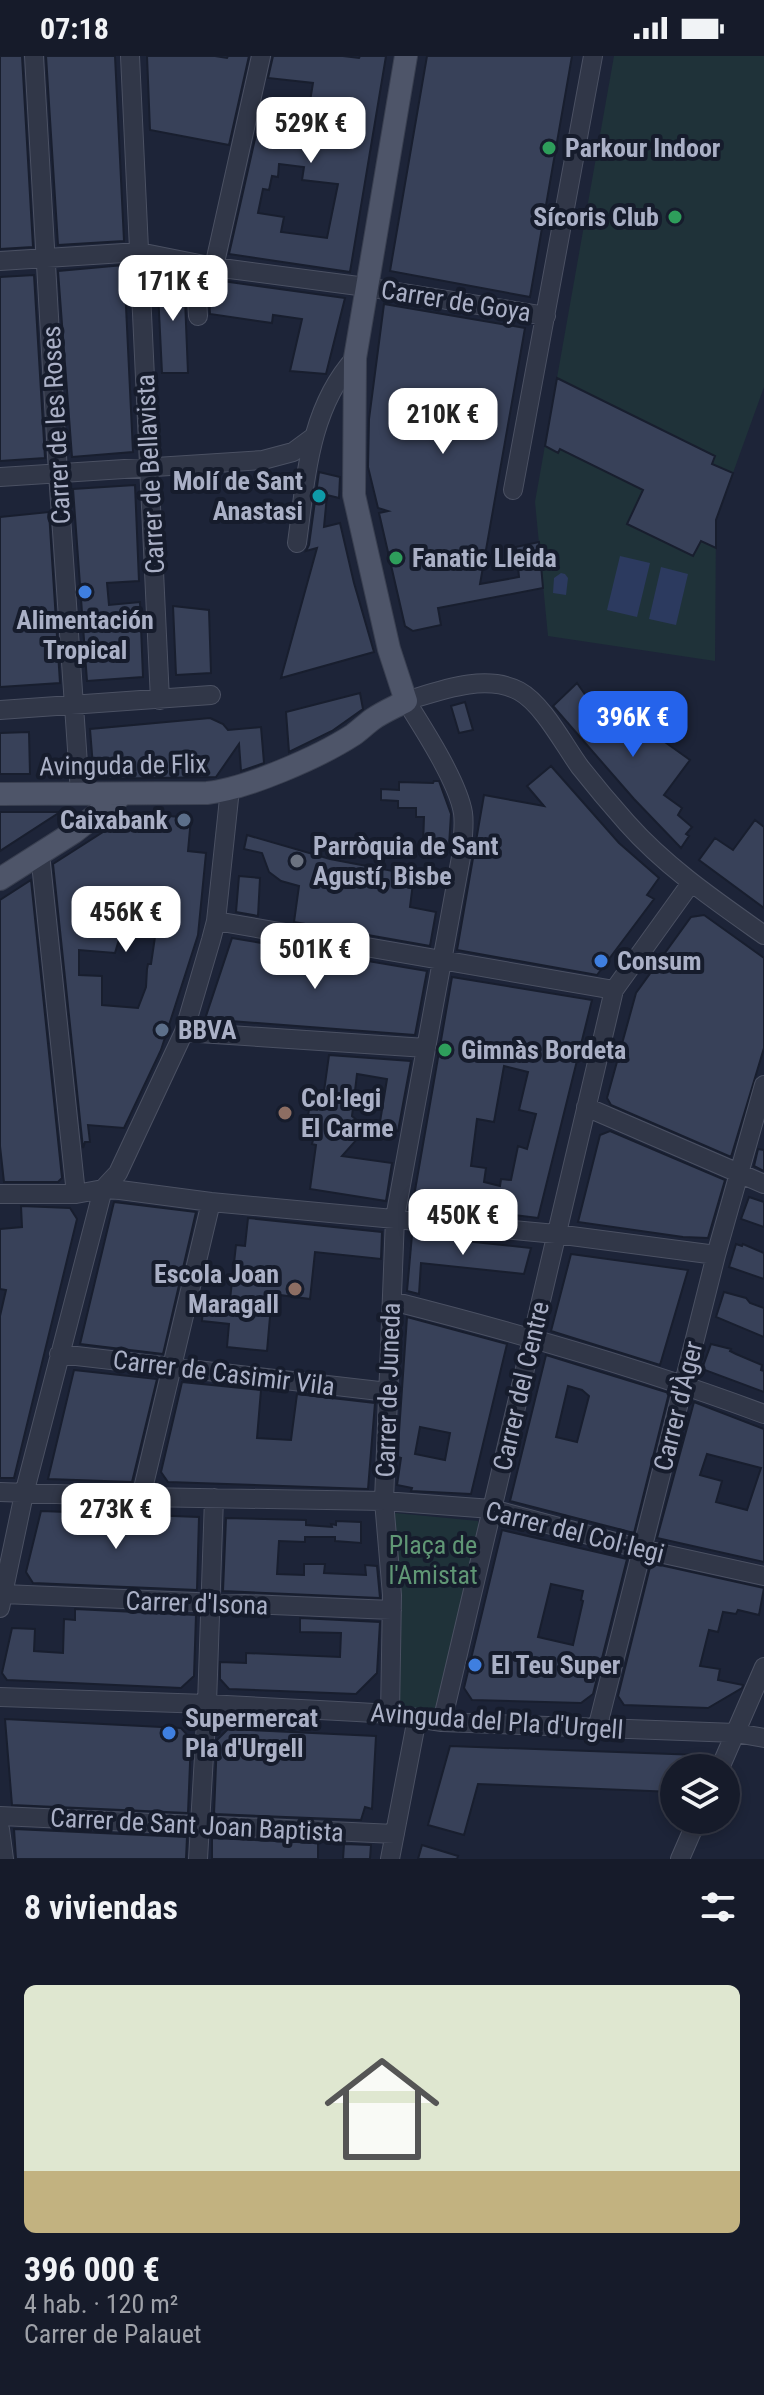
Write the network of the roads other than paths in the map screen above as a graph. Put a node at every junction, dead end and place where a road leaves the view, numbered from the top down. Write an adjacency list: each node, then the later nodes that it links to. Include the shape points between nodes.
1 (34, 56): 7 (street, Carrer de les Roses)
2 (130, 56): 6 (street, Carrer de Bellavista)
3 (261, 56): 10 (street)
4 (406, 56): 11 (main road)
5 (593, 56): 13 (street)
6 (139, 252): 7 (street, Carrer de Goya); 9 (street, Carrer de Goya); 16 (street, Carrer de Bellavista)
7 (46, 258): 8 (street, Carrer de Goya); 17 (street, Carrer de les Roses)
8 (0, 261)
9 (195, 263): 10 (street, Carrer de Goya); 12 (street)
10 (214, 267): 11 (street, Carrer de Goya)
11 (366, 287): 13 (street, Carrer de Goya); 14 (main road)
12 (198, 316)
13 (546, 316): 19 (street)
14 (355, 358): 15 (street, via 332,388); 21 (main road, via 354,495)
15 (312, 438): 16 (street, via 273,459); 20 (street)
16 (150, 467): 17 (street); 23 (street, Carrer de Bellavista)
17 (58, 473): 18 (street); 25 (street, Carrer de les Roses)
18 (0, 477)
19 (513, 490)
20 (297, 543)
21 (394, 662): 24 (main road); 27 (main road, via 385,701)
22 (211, 695): 23 (street)
23 (160, 700): 25 (street)
24 (406, 701): 27 (main road, Avinguda de Flix); 34 (street, via 480,684 520,692 628,825); 37 (street, Carrer de Juneda, via 437,753 463,813 461,857)
25 (75, 705): 26 (street); 29 (street, Carrer de les Roses)
26 (0, 710)
27 (372, 719): 28 (main road, Avinguda de Flix, via 332,746)
28 (230, 789): 31 (main road, Avinguda de Flix); 35 (street)
29 (80, 793): 30 (main road, Avinguda de Flix); 31 (main road, Avinguda de Flix)
30 (0, 794)
31 (123, 794): 32 (main road)
32 (40, 854): 33 (main road); 47 (street)
33 (0, 879)
34 (691, 883): 36 (street); 38 (street, Carrer del Centre)
35 (216, 921): 37 (street); 39 (street)
36 (764, 935)
37 (441, 961): 38 (street); 40 (street, Carrer de Juneda)
38 (614, 990): 42 (street, Carrer del Centre)
39 (184, 1032): 40 (street); 45 (street, via 118,1173)
40 (426, 1048): 49 (street, Carrer de Juneda)
41 (764, 1085): 43 (street, Carrer d'Àger)
42 (586, 1107): 43 (street); 50 (street, Carrer del Centre)
43 (740, 1174): 44 (street); 51 (street, Carrer d'Àger)
44 (764, 1184)
45 (103, 1189): 47 (street); 48 (street); 54 (street)
46 (0, 1194): 47 (street)
47 (76, 1194)
48 (211, 1202): 49 (street); 55 (street)
49 (395, 1218): 50 (street); 52 (street, Carrer de Juneda)
50 (556, 1234): 51 (street); 53 (street, Carrer del Centre)
51 (716, 1255): 56 (street, Carrer d'Àger)
52 (392, 1301): 53 (street); 57 (street, Carrer de Juneda)
53 (534, 1338): 56 (street); 64 (street, Carrer del Centre)
54 (59, 1354): 55 (street, Carrer de Casimir Vila); 60 (street)
55 (172, 1367): 57 (street, Carrer de Casimir Vila); 61 (street)
56 (683, 1384): 58 (street); 65 (street, Carrer d'Àger)
57 (388, 1392): 63 (street, Carrer de Juneda)
58 (764, 1414)
59 (0, 1492): 60 (street, Carrer del Col·legi)
60 (24, 1494): 61 (street, Carrer del Col·legi); 67 (street)
61 (141, 1497): 62 (street, Carrer del Col·legi)
62 (214, 1498): 63 (street, Carrer del Col·legi); 68 (street)
63 (384, 1501): 64 (street, Carrer del Col·legi); 69 (street, Carrer de Juneda)
64 (492, 1509): 65 (street, Carrer del Col·legi); 75 (street, Carrer del Centre)
65 (641, 1549): 66 (street, Carrer del Col·legi); 76 (street, Carrer d'Àger)
66 (764, 1576)
67 (1, 1601): 68 (street, Carrer d'Isona)
68 (211, 1604): 69 (street, Carrer d'Isona); 72 (street)
69 (392, 1610): 73 (street, Carrer de Juneda)
70 (764, 1667): 77 (street)
71 (0, 1697): 72 (street, Avinguda del Pla d'Urgell)
72 (207, 1704): 73 (street, Avinguda del Pla d'Urgell); 81 (street)
73 (390, 1714): 74 (street, Avinguda del Pla d'Urgell)
74 (417, 1718): 75 (street, Avinguda del Pla d'Urgell); 83 (street)
75 (442, 1722): 76 (street, Avinguda del Pla d'Urgell)
76 (597, 1729): 77 (street, Avinguda del Pla d'Urgell)
77 (736, 1733): 78 (street, Avinguda del Pla d'Urgell); 79 (street)
78 (764, 1738)
79 (726, 1754)
80 (0, 1816): 81 (street, Carrer de Sant Joan Baptista)
81 (200, 1827): 83 (street, Carrer de Sant Joan Baptista); 86 (street)
82 (0, 1829): 85 (street)
83 (395, 1834): 87 (street)
84 (691, 1834): 88 (street)
85 (4, 1859)
86 (198, 1859)
87 (390, 1859)
88 (680, 1859)

